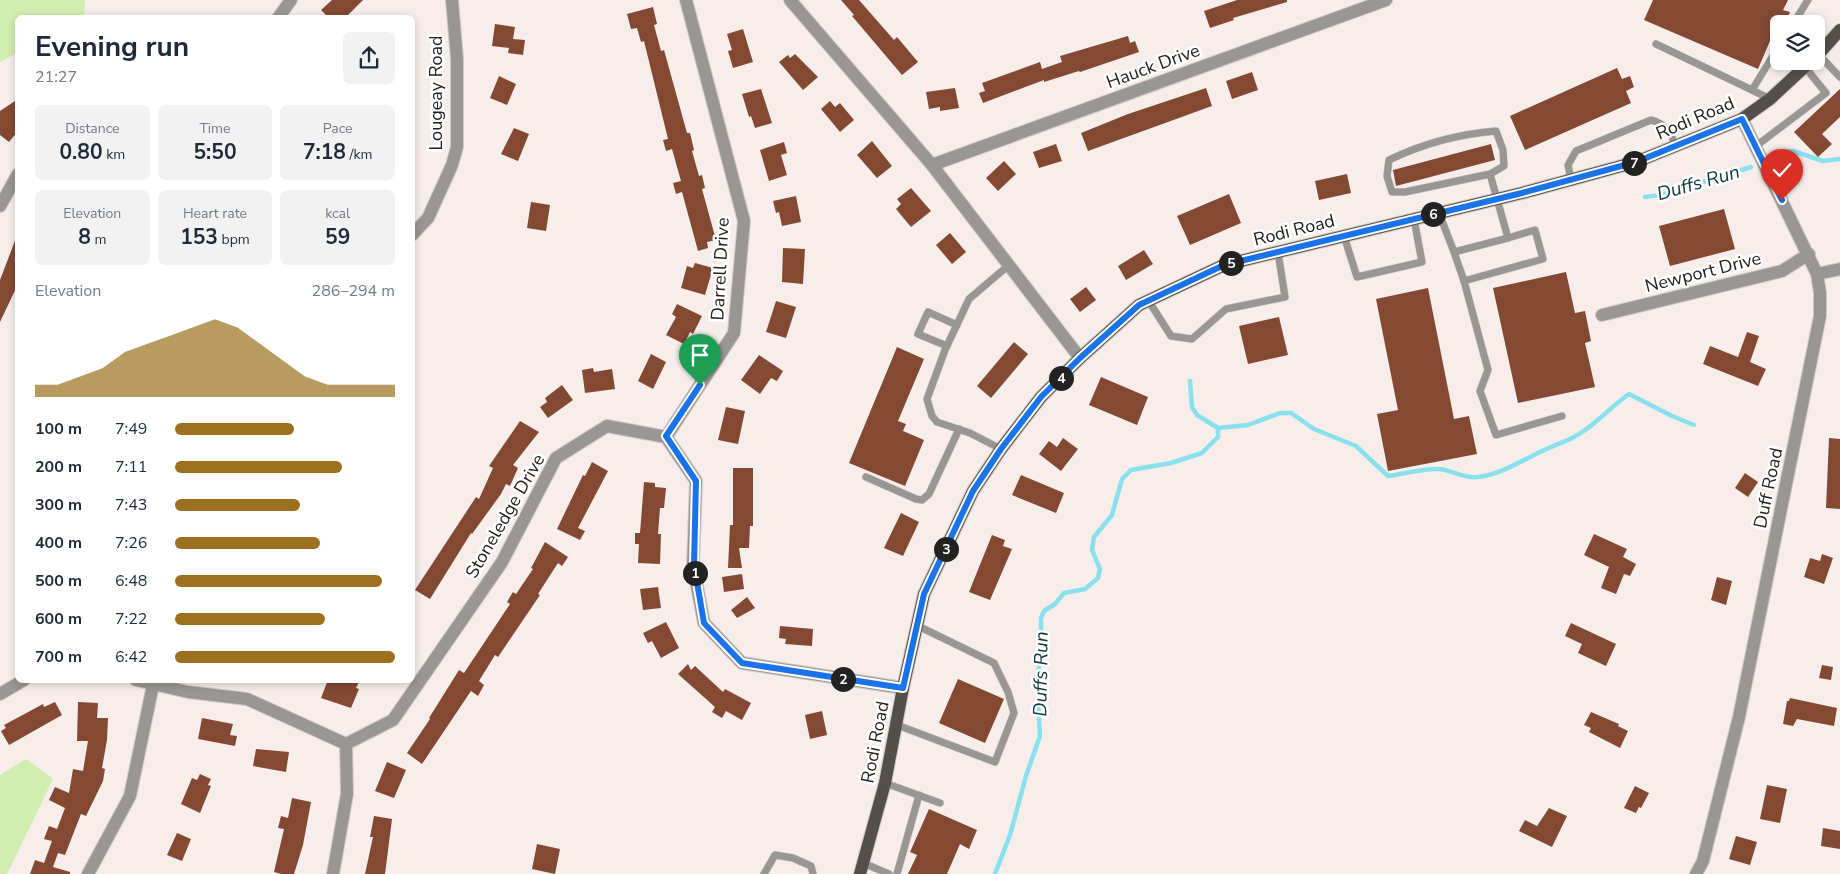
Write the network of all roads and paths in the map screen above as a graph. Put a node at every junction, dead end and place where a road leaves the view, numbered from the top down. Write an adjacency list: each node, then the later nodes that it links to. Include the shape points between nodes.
1 (291, 0): 7 (street)
2 (452, 0): 30 (street, Lougeay Road, via 457,59 457,147 428,218)
3 (686, 0): 47 (street, Darrell Drive, via 744,221 734,333)
4 (790, 0): 22 (street)
5 (1386, 0): 22 (street, Hauck Drive)
6 (1808, 0): 8 (lane)
7 (280, 15)
8 (1799, 15)
9 (1840, 30): 11 (main road, Rodi Road)
10 (1656, 44): 17 (lane)
11 (1825, 47)
12 (1770, 61): 17 (lane)
13 (1825, 68): 16 (lane)
14 (1802, 70): 18 (main road, Rodi Road)
15 (1817, 70): 21 (lane, via 1826,93)
16 (1840, 77)
17 (1752, 90): 18 (lane)
18 (1770, 99): 19 (main road, Rodi Road)
19 (1742, 119): 20 (main road, Rodi Road); 21 (street, Duff Road)
20 (1676, 146): 25 (main road, Rodi Road, via 1636,162); 25 (lane, via 1670,131 1662,123 1651,120 1576,151 1568,165)
21 (1756, 146): 35 (street, Duff Road)
22 (932, 165): 36 (street)
23 (1490, 174): 23 (lane, via 1504,166 1503,150 1496,131 1471,133 1409,150 1388,160 1387,176 1392,192 1404,192); 26 (lane)
24 (15, 179): 27 (street)
25 (1571, 180): 26 (main road, Rodi Road)
26 (1496, 198): 28 (main road, Rodi Road); 32 (lane)
27 (0, 206)
28 (1439, 213): 29 (main road, Rodi Road); 34 (lane)
29 (1414, 219): 31 (main road, Rodi Road); 31 (lane, via 1422,262 1357,277)
30 (415, 232)
31 (1344, 236): 33 (main road, Rodi Road)
32 (1508, 238): 34 (lane); 39 (lane, via 1535,230 1543,259)
33 (1278, 252): 40 (main road, Rodi Road, via 1224,265); 40 (lane, via 1285,297 1226,309 1192,339 1171,336)
34 (1454, 252): 39 (lane)
35 (1809, 254): 38 (street, Duff Road); 41 (street, Newport Drive, via 1782,271)
36 (1009, 265): 42 (lane, via 969,299); 44 (street)
37 (1840, 269): 38 (street)
38 (1818, 274): 68 (street, Duff Road, via 1820,304 1815,345 1739,717 1703,861)
39 (1464, 281): 45 (lane, via 1488,370 1480,392 1496,435)
40 (1148, 300): 44 (main road, Rodi Road)
41 (1602, 315)
42 (956, 325): 43 (lane); 43 (lane, via 928,312 918,334)
43 (947, 346): 46 (lane, via 927,399 937,422)
44 (1080, 358): 48 (main road, Rodi Road, via 1041,397)
45 (1562, 416)
46 (959, 429): 48 (lane); 49 (lane, via 929,494 922,500)
47 (666, 436): 54 (street, via 696,481 694,565 704,623 735,656 742,663); 57 (street, Stoneledge Drive, via 607,426 556,458 502,562 393,720)
48 (1001, 449): 50 (main road, Rodi Road, via 973,491 924,594)
49 (866, 477)
50 (916, 625): 54 (main road, Rodi Road); 56 (lane, via 994,663 1014,713 995,762)
51 (19, 683): 55 (street)
52 (154, 683): 62 (street, via 130,796)
53 (157, 683): 57 (street, via 188,692 247,699)
54 (903, 688): 56 (main road, Rodi Road)
55 (0, 694)
56 (897, 725): 58 (main road, Rodi Road)
57 (346, 744): 63 (street, via 347,794)
58 (885, 783): 59 (lane); 61 (main road, Rodi Road)
59 (918, 795): 60 (lane); 67 (lane)
60 (940, 803)
61 (862, 869): 66 (lane)
62 (88, 874)
63 (333, 874)
64 (764, 874): 65 (lane, via 776,855 794,858 811,866)
65 (813, 874)
66 (889, 874)
67 (898, 874)
68 (1696, 874)

